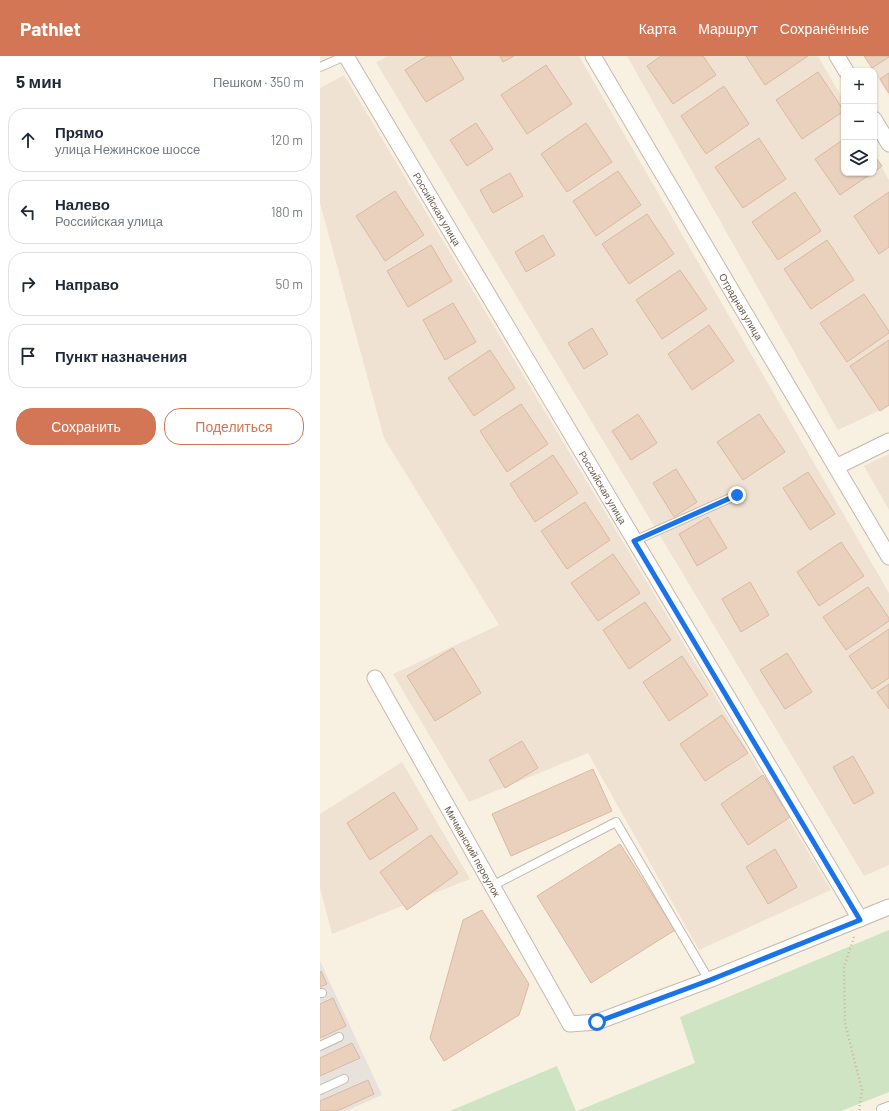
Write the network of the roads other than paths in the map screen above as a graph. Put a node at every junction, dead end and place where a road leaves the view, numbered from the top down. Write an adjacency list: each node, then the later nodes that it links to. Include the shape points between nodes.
1 (345, 56): 4 (lane); 11 (street, Российская улица)
2 (593, 56): 9 (street, Отрадная улица)
3 (837, 56): 5 (street)
4 (320, 67)
5 (844, 68)
6 (877, 124): 7 (street)
7 (889, 144)
8 (889, 441): 9 (street)
9 (836, 467): 12 (street, Отрадная улица)
10 (737, 495): 11 (lane)
11 (634, 541): 16 (street, Российская улица)
12 (889, 557)
13 (375, 678): 14 (street, Мичманский переулок)
14 (492, 886): 17 (street, Мичманский переулок, via 570,1024 597,1022); 17 (lane, via 616,822)
15 (889, 907): 16 (street)
16 (860, 920): 17 (street)
17 (710, 980)
18 (340, 1037): 19 (lane)
19 (320, 1046)
20 (344, 1080): 21 (lane)
21 (320, 1090)

